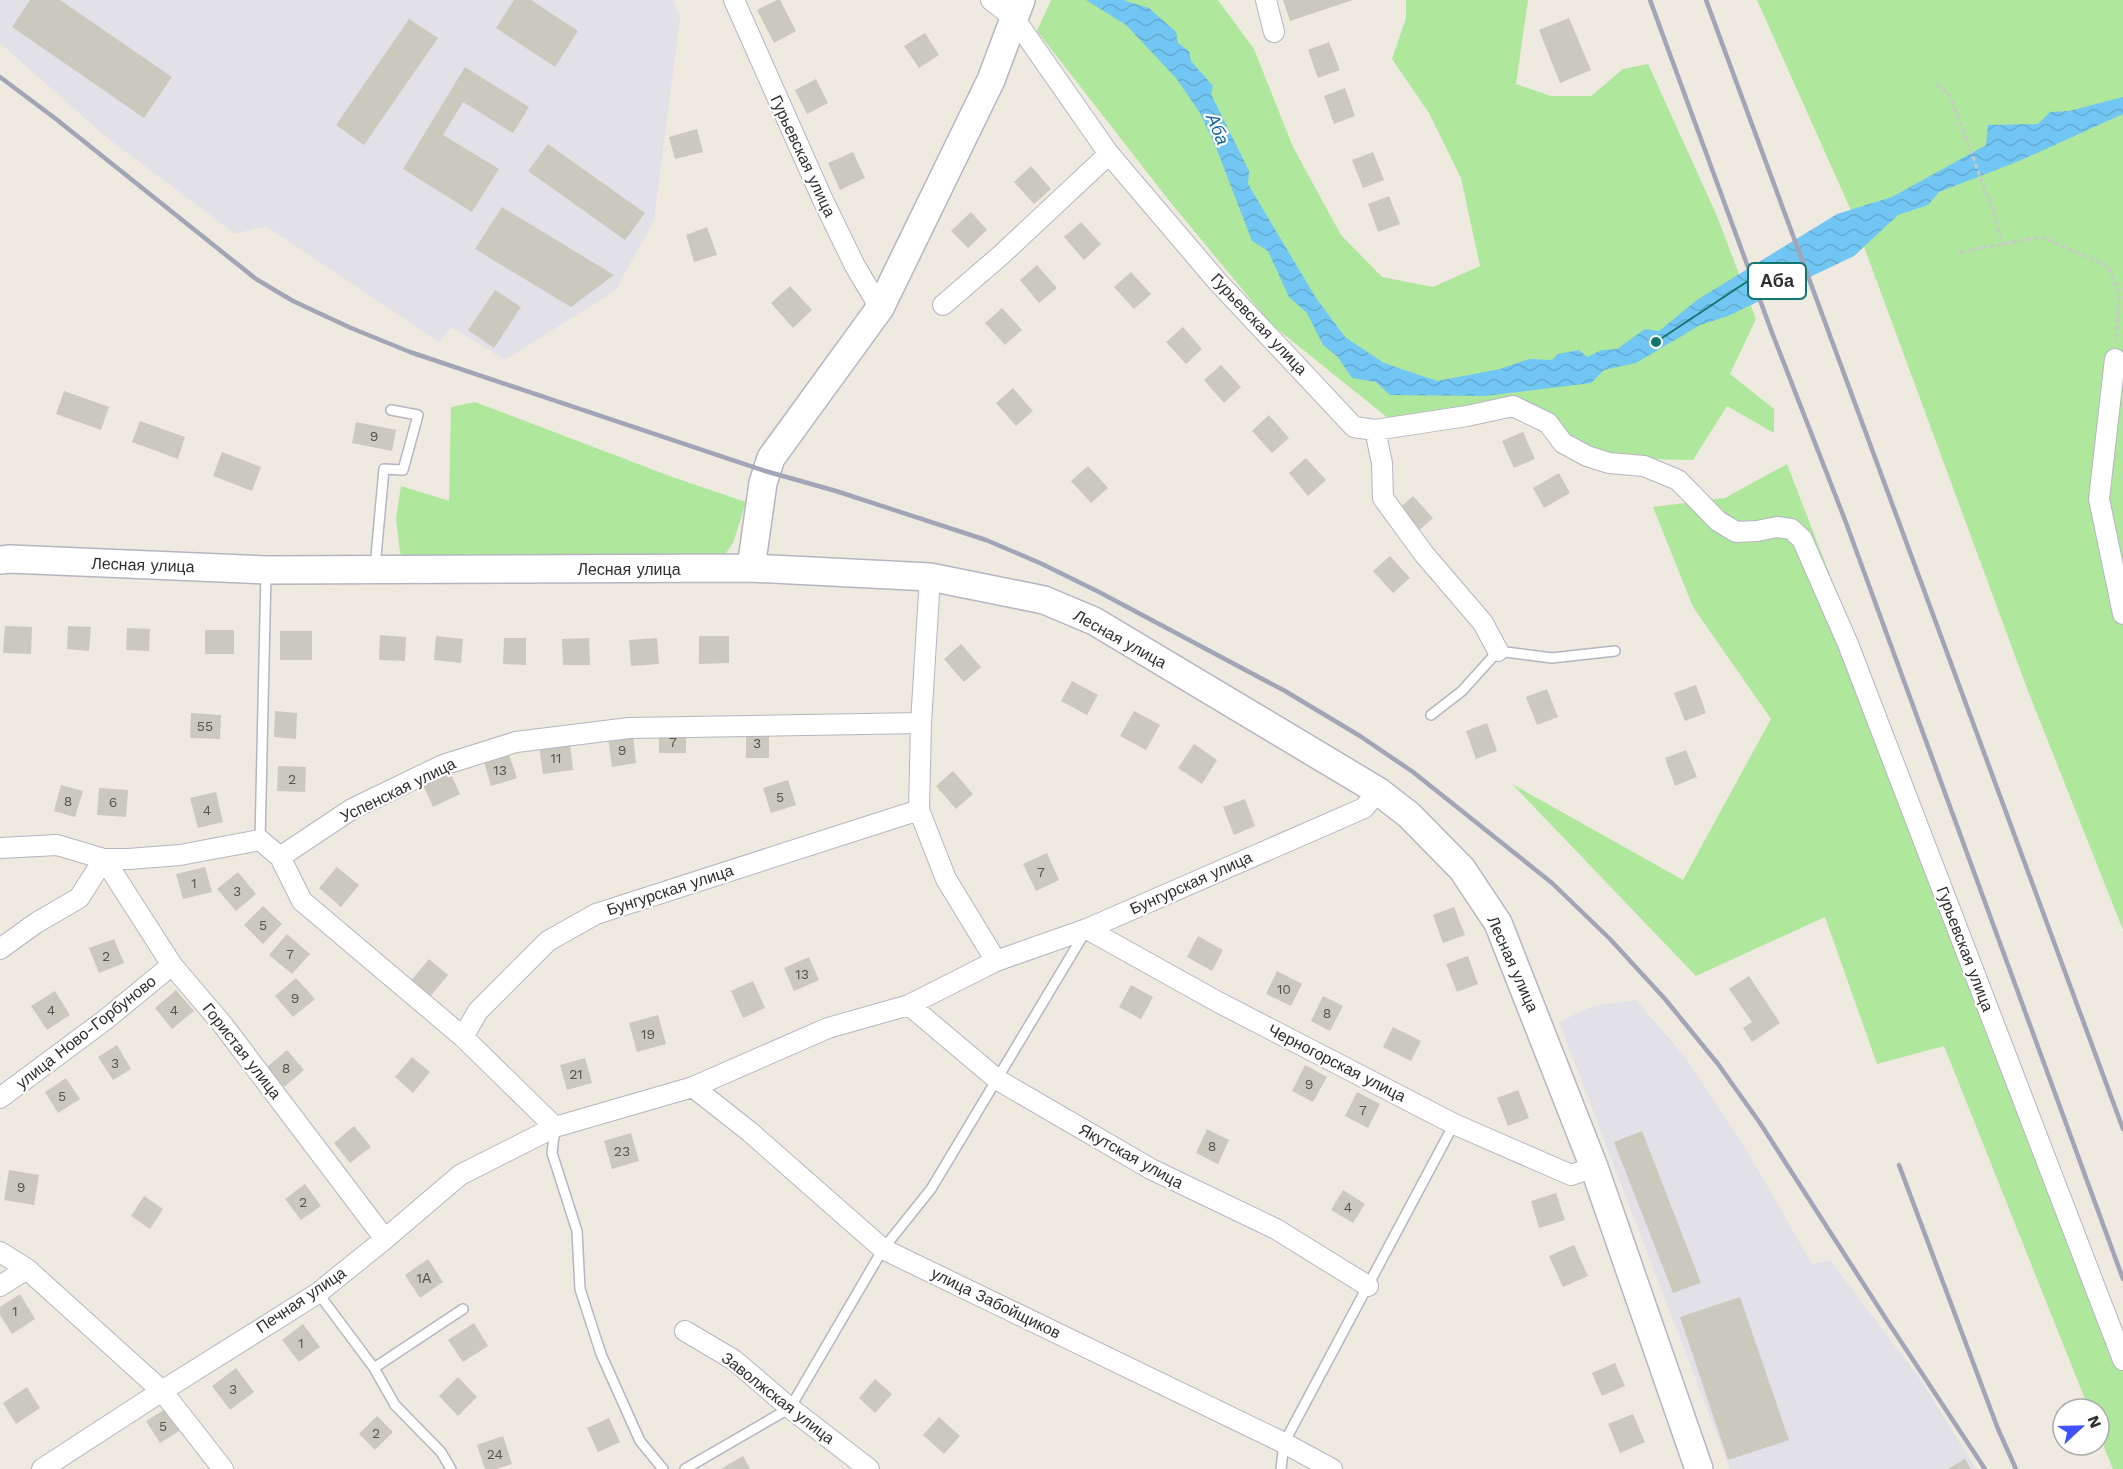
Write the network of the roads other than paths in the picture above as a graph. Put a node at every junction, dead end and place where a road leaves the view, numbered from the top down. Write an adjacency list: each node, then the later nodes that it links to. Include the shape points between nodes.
1 (734, 0): 8 (street, Гурьевская улица, via 822,198)
2 (991, 0): 4 (street, Гурьевская улица)
3 (1266, 0): 5 (street)
4 (1019, 7): 6 (street, Гурьевская улица); 8 (main road, via 991,80)
5 (1274, 33)
6 (1109, 154): 7 (street); 11 (street, Гурьевская улица, via 1217,281 1354,427)
7 (943, 305)
8 (880, 308): 13 (main road, via 771,458 763,483)
9 (2115, 359): 17 (street, via 2099,500)
10 (391, 410): 15 (lane, via 418,415 403,470 384,469)
11 (1375, 430): 18 (street, via 1382,463 1383,498 1483,623); 49 (street, Гурьевская улица, via 1513,406 1548,423 1563,442 1587,456 1609,463 1644,466 1678,480 1718,521 1736,532 1777,527 1791,529 1802,539 1848,644)
12 (3, 555): 14 (main road, Лесная улица)
13 (751, 568): 15 (main road, Лесная улица); 16 (main road, Лесная улица)
14 (266, 570): 15 (main road, Лесная улица); 24 (lane)
15 (374, 570)
16 (930, 577): 21 (street); 22 (main road, Лесная улица, via 1044,600 1094,621)
17 (2123, 614)
18 (1498, 651): 19 (lane, via 1552,658); 20 (lane, via 1462,691)
19 (1615, 651)
20 (1431, 715)
21 (921, 723): 23 (street); 26 (street, Успенская улица, via 629,728 516,742 443,765 362,804)
22 (1378, 791): 28 (street, Бунгурская улица, via 1364,808); 39 (main road, Лесная улица, via 1409,814 1462,870 1498,922)
23 (919, 810): 30 (street, via 946,879); 33 (street, Бунгурская улица, via 596,914 548,941 478,1011)
24 (260, 840): 26 (street); 27 (street, via 180,855)
25 (0, 848): 27 (street, via 57,845)
26 (280, 857): 33 (street, via 302,901)
27 (104, 859): 29 (street, via 79,898); 31 (street, Гористая улица)
28 (1087, 929): 30 (street, Бунгурская улица); 34 (lane); 37 (street, Черногорская улица)
29 (0, 949)
30 (996, 961): 32 (street, Бунгурская улица)
31 (172, 965): 36 (street, улица Ново-Горбуново); 40 (street, Гористая улица, via 223,1025)
32 (909, 1005): 34 (street, Якутская улица); 35 (street, Бунгурская улица, via 828,1028)
33 (463, 1037): 38 (street)
34 (998, 1080): 41 (lane, via 931,1189); 45 (street, Якутская улица, via 1151,1169 1276,1229)
35 (693, 1087): 38 (street, Бунгурская улица); 41 (street, улица Забойщиков)
36 (0, 1098)
37 (1454, 1124): 39 (street, Черногорская улица, via 1571,1175); 45 (lane)
38 (555, 1127): 40 (street, Печная улица, via 460,1175); 57 (lane, via 552,1153 577,1231 580,1288 601,1354 640,1442)
39 (1594, 1167): 62 (main road, Лесная улица)
40 (385, 1239): 46 (street, Печная улица)
41 (883, 1249): 52 (lane); 53 (street, улица Забойщиков)
42 (0, 1252): 43 (street)
43 (27, 1269): 44 (street); 51 (street)
44 (0, 1286)
45 (1368, 1286): 53 (lane)
46 (318, 1293): 50 (lane); 51 (street, Печная улица)
47 (463, 1309): 50 (lane)
48 (685, 1331): 52 (street, Заволжская улица, via 734,1360)
49 (2123, 1360)
50 (374, 1368): 56 (lane, via 395,1405 441,1452)
51 (162, 1391): 54 (street, Печная улица); 55 (street)
52 (790, 1408): 58 (lane); 59 (street, Заволжская улица)
53 (1284, 1443): 60 (lane); 61 (street, улица Забойщиков)
54 (42, 1469)
55 (223, 1469)
56 (451, 1469)
57 (663, 1469)
58 (685, 1469)
59 (869, 1469)
60 (1281, 1469)
61 (1332, 1469)
62 (1699, 1469)

